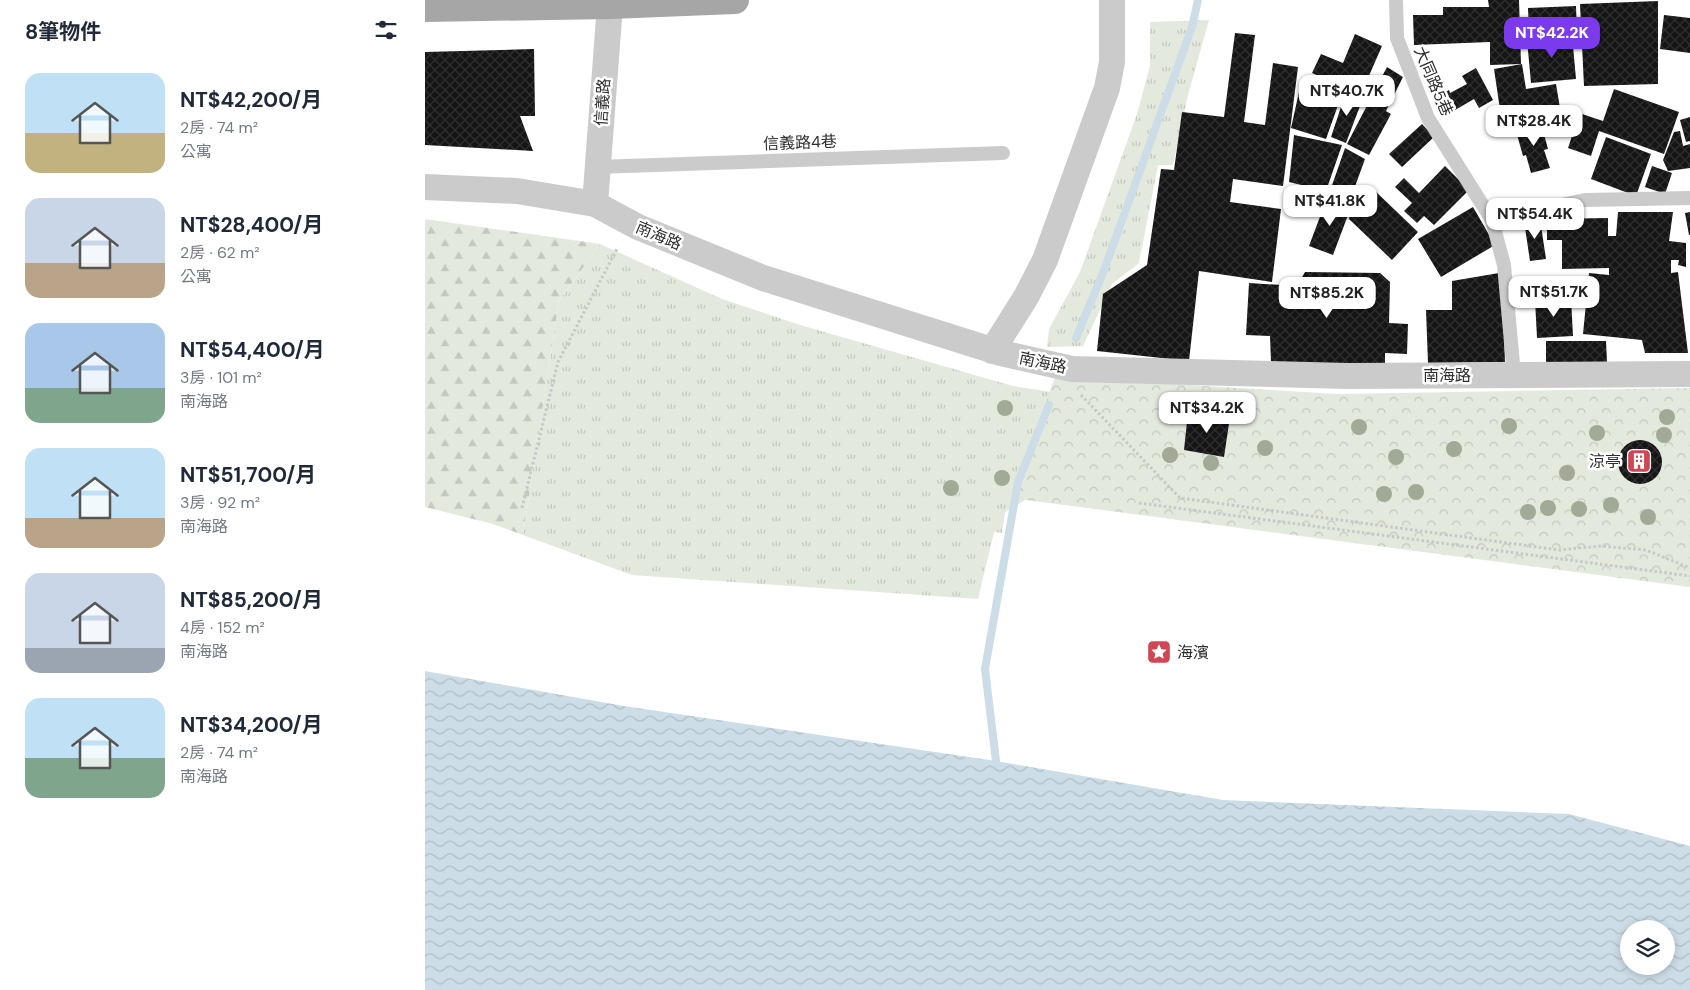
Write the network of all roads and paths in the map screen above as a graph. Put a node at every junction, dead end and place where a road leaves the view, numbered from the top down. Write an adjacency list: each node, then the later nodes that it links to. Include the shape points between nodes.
1 (735, 0): 4 (main road)
2 (1112, 0): 13 (street, via 1112,62 1107,88 1045,260)
3 (1396, 0): 11 (lane, 大同路5巷, via 1397,38 1428,118)
4 (611, 2): 5 (main road); 7 (street, 信義路)
5 (425, 8)
6 (1003, 152): 7 (lane, 信義路4巷)
7 (597, 168): 10 (street, 信義路)
8 (425, 187): 10 (street, 南海路, via 517,191)
9 (1690, 198): 11 (lane, via 1585,200)
10 (595, 204): 13 (street, 南海路, via 638,227 763,278)
11 (1492, 220): 15 (lane, 大同路5巷, via 1504,266)
12 (619, 247): 18 (path, via 558,362)
13 (992, 351): 14 (street, 南海路)
14 (1072, 369): 15 (street, 南海路, via 1348,376); 19 (path, via 1069,383 1180,498 1559,550 1600,546 1646,550)
15 (1514, 374): 16 (street, 南海路)
16 (1690, 374)
17 (1139, 503): 20 (path)
18 (522, 508)
19 (1690, 568)
20 (1690, 576)

